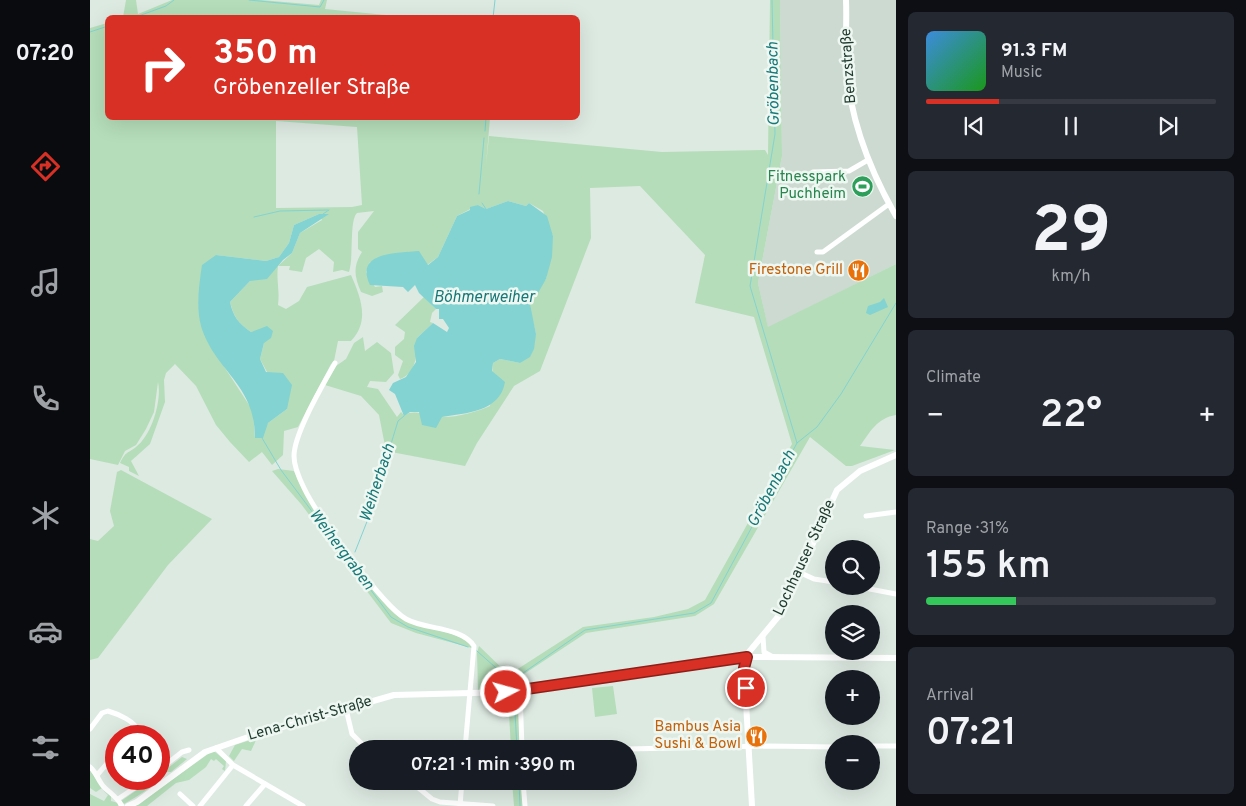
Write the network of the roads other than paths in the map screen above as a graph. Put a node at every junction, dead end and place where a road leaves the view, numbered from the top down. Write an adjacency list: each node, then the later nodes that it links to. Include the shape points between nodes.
1 (846, 0): 2 (street, Benzstraße, via 849,94)
2 (868, 160): 3 (street, via 850,171); 4 (street, Benzstraße)
3 (814, 172)
4 (889, 204): 5 (street, Benzstraße); 6 (street, via 824,252)
5 (896, 216)
6 (817, 252)
7 (335, 362): 20 (street, via 297,438 295,468 304,490 397,613 471,640 474,646)
8 (896, 455): 11 (street, Lochhauser Straße, via 860,470 837,490)
9 (896, 512): 10 (street)
10 (866, 516)
11 (801, 573): 12 (street); 15 (street, Lochhauser Straße, via 782,612)
12 (825, 580)
13 (880, 591): 14 (street)
14 (896, 594)
15 (762, 637): 16 (street, Lochhauser Straße); 17 (street, via 764,652)
16 (747, 657): 17 (street, Lena-Christ-Straße); 19 (street, Lena-Christ-Straße); 29 (street, via 744,668)
17 (774, 657): 18 (street, Lena-Christ-Straße)
18 (896, 658)
19 (515, 691): 20 (street, Lena-Christ-Straße); 26 (street)
20 (471, 694): 21 (street, Lena-Christ-Straße, via 394,695); 25 (street)
21 (346, 709): 24 (street, via 352,734); 31 (street, Lena-Christ-Straße)
22 (134, 725): 23 (street, via 108,712 102,713)
23 (90, 729)
24 (358, 740)
25 (466, 740)
26 (521, 740)
27 (880, 746): 28 (street)
28 (896, 746)
29 (750, 747): 30 (street); 32 (street); 55 (street)
30 (825, 747)
31 (216, 748): 35 (street); 48 (street, Lena-Christ-Straße, via 198,756 138,802)
32 (637, 749)
33 (189, 750): 34 (street)
34 (170, 761)
35 (233, 765): 39 (street); 50 (street)
36 (105, 766): 38 (street)
37 (90, 767): 38 (street)
38 (98, 774): 45 (street, via 103,786)
39 (265, 784): 51 (street); 52 (street)
40 (132, 790): 45 (street)
41 (422, 790): 46 (street, via 432,798)
42 (461, 790): 46 (street)
43 (524, 790): 54 (street)
44 (180, 794): 49 (street)
45 (118, 799): 47 (street)
46 (460, 805): 53 (street)
47 (122, 806)
48 (128, 806)
49 (192, 806)
50 (200, 806)
51 (246, 806)
52 (303, 806)
53 (494, 806)
54 (525, 806)
55 (752, 806)

